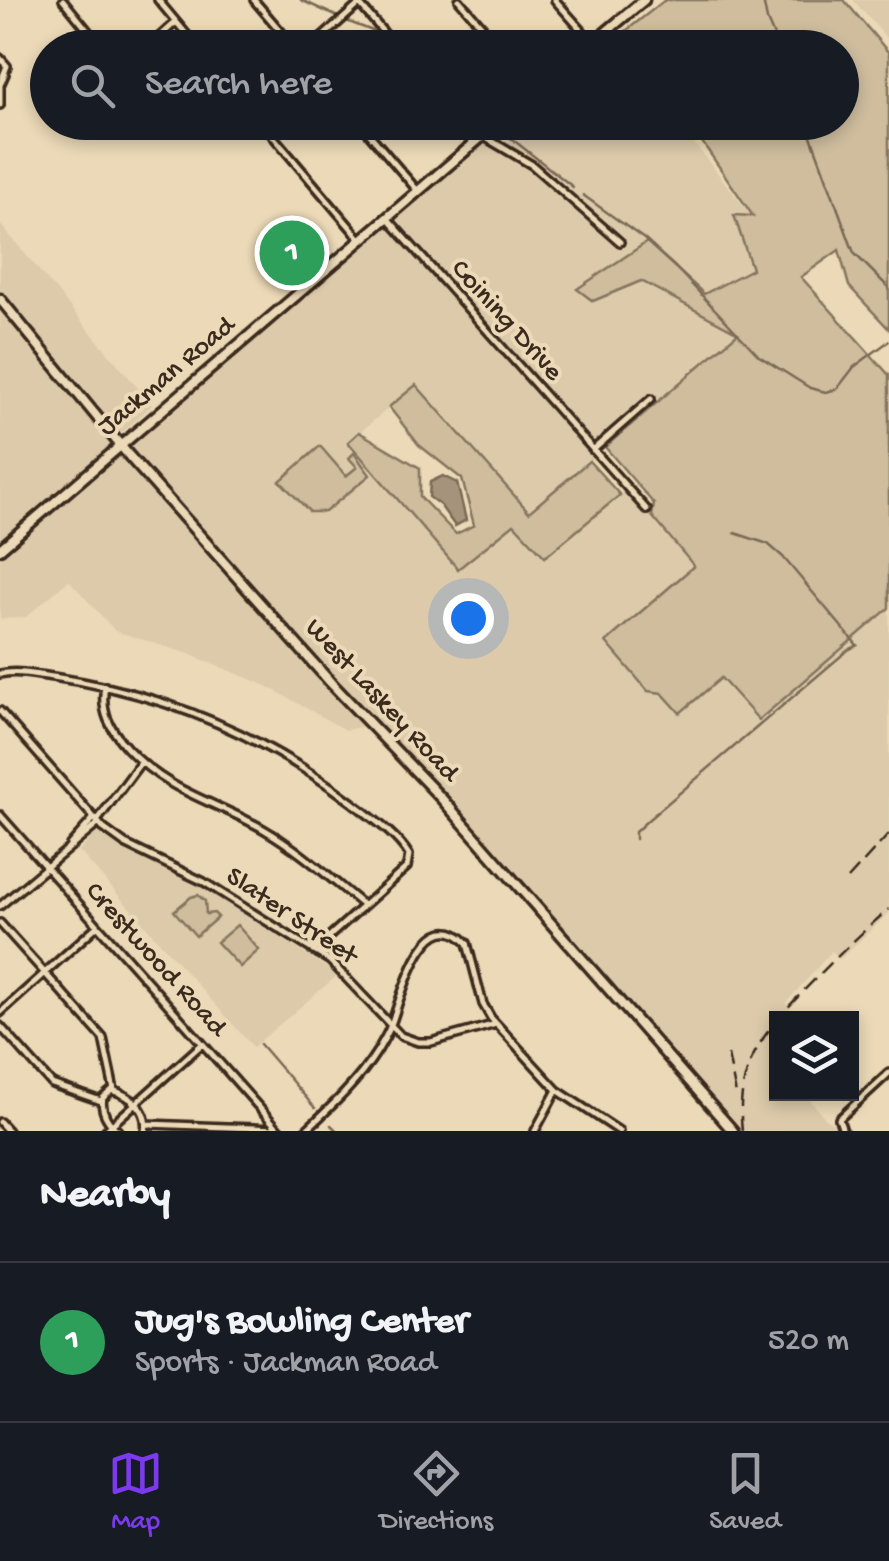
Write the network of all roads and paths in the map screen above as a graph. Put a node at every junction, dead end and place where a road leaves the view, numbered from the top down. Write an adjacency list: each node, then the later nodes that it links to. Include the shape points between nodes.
1 (63, 0): 9 (street)
2 (158, 0): 8 (street)
3 (254, 0): 12 (street)
4 (459, 0): 15 (street)
5 (555, 0): 16 (street)
6 (644, 0): 17 (main road)
7 (360, 1): 13 (street); 14 (street)
8 (176, 22): 10 (street); 11 (street)
9 (87, 30)
10 (167, 30)
11 (183, 30)
12 (279, 30)
13 (329, 30)
14 (383, 30)
15 (485, 30)
16 (578, 30)
17 (608, 30)
18 (0, 58): 19 (street, via 6,63)
19 (2, 76): 20 (street)
20 (0, 105)
21 (276, 140): 27 (street)
22 (374, 140): 25 (street)
23 (479, 140): 25 (main road, Jackman Road)
24 (482, 140): 28 (street, via 532,165)
25 (419, 192): 26 (main road, Jackman Road)
26 (388, 218): 27 (main road, Jackman Road); 32 (street, Coining Drive)
27 (362, 241): 31 (main road, Jackman Road)
28 (620, 242)
29 (0, 298): 31 (main road, West Laskey Road)
30 (651, 399): 32 (street)
31 (120, 446): 34 (main road, Jackman Road); 67 (main road, West Laskey Road, via 442,798)
32 (594, 450): 33 (street, Coining Drive)
33 (646, 510)
34 (0, 549)
35 (0, 674): 36 (street)
36 (104, 686): 38 (street, via 109,724); 42 (street, via 226,726 363,811 409,855 407,867)
37 (0, 711): 40 (street, Slater Street)
38 (141, 762): 40 (street); 42 (street, via 180,791 280,839)
39 (0, 815): 41 (street, Crestwood Road)
40 (97, 821): 41 (street); 46 (street, Slater Street, via 120,842 204,882)
41 (45, 866): 43 (street); 45 (street, Crestwood Road)
42 (364, 905): 46 (street)
43 (0, 906)
44 (0, 923): 47 (street)
45 (98, 926): 47 (street); 52 (street, Crestwood Road)
46 (312, 951): 51 (street, Slater Street, via 343,972)
47 (45, 973): 48 (street); 54 (street, via 103,1038)
48 (0, 1013)
49 (496, 1024): 51 (street, via 423,1043); 51 (street, via 483,1004 467,943 446,934 412,962); 55 (street)
50 (0, 1026): 56 (street, via 52,1084)
51 (391, 1026): 64 (street, via 354,1084)
52 (202, 1044): 57 (street); 61 (street, Crestwood Road)
53 (889, 1073): 68 (street, via 838,1119)
54 (114, 1090): 56 (street); 57 (street)
55 (557, 1090): 65 (street); 66 (street)
56 (101, 1102): 59 (street)
57 (137, 1102): 59 (street); 60 (street)
58 (0, 1122): 62 (street)
59 (108, 1128): 63 (street)
60 (146, 1129): 61 (street)
61 (279, 1130)
62 (8, 1131)
63 (120, 1131)
64 (305, 1131)
65 (534, 1131)
66 (619, 1131)
67 (732, 1131)
68 (843, 1131)

